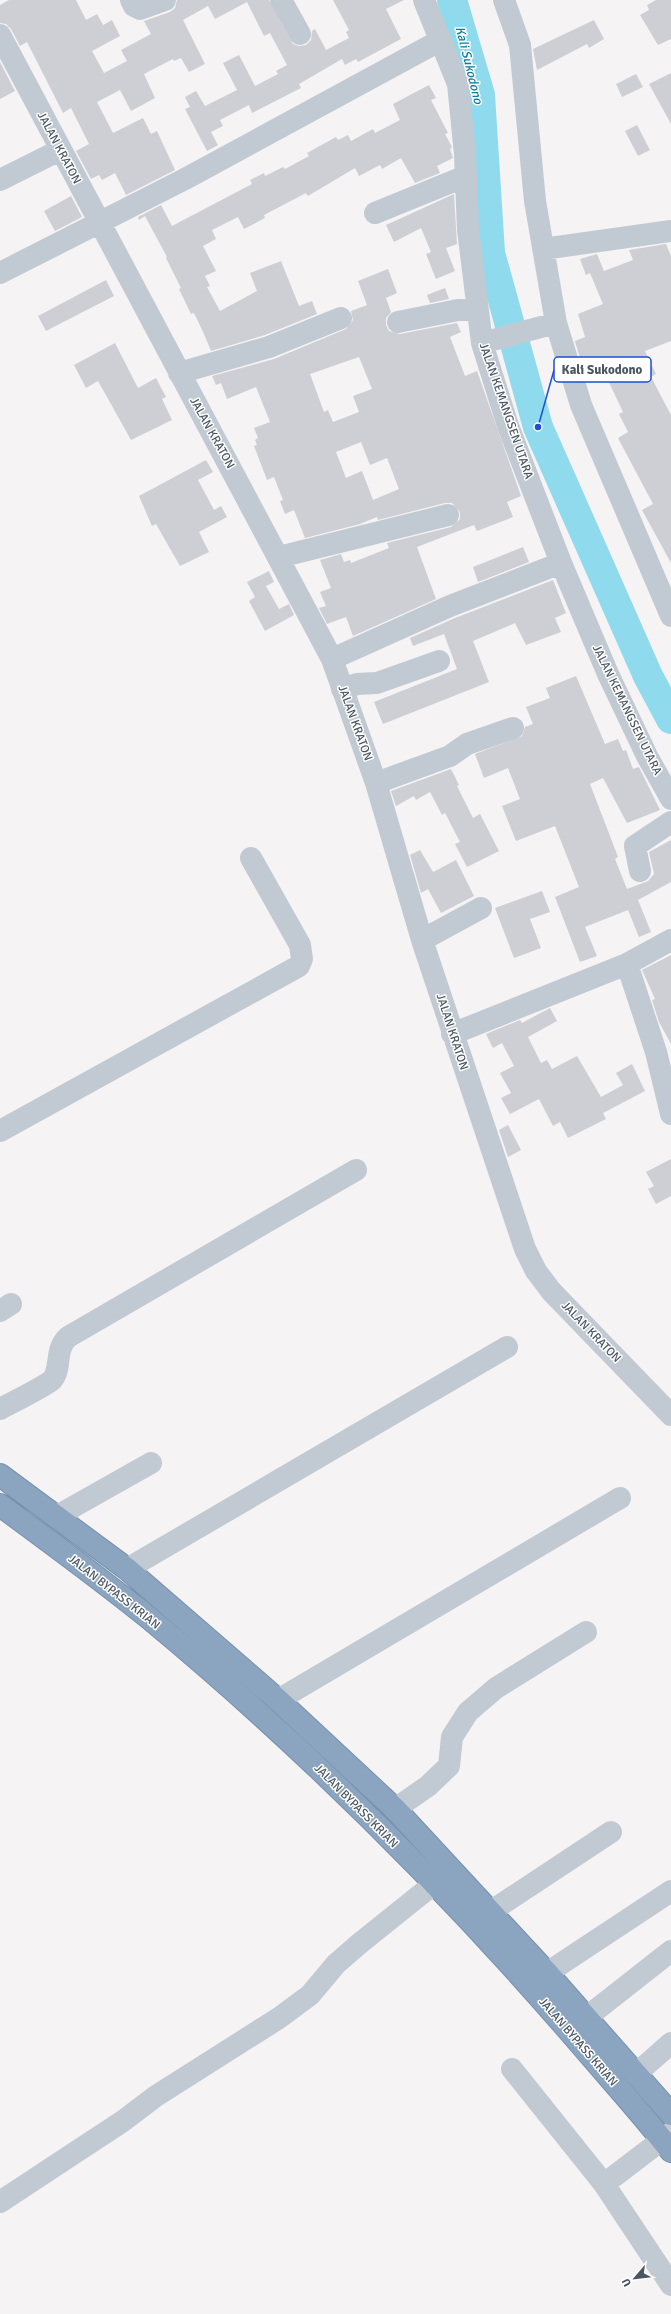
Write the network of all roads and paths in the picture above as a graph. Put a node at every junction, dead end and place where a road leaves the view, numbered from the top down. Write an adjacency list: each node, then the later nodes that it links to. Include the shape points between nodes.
1 (131, 0): 2 (street, via 134,6 140,9)
2 (165, 0)
3 (281, 0): 6 (street)
4 (424, 0): 8 (street, JALAN KEMANGSEN UTARA)
5 (504, 0): 15 (street, via 520,45 535,201)
6 (300, 34)
7 (0, 35): 9 (street, JALAN KRATON)
8 (441, 40): 10 (street, JALAN KEMANGSEN UTARA, via 458,84); 13 (street, via 185,179)
9 (60, 150): 11 (street); 13 (street, JALAN KRATON)
10 (466, 176): 12 (street); 17 (street, JALAN KEMANGSEN UTARA, via 468,230)
11 (0, 180)
12 (375, 214)
13 (99, 222): 16 (street); 22 (street, JALAN KRATON)
14 (671, 230): 15 (street)
15 (543, 249): 20 (street)
16 (0, 273)
17 (477, 310): 19 (street, via 458,310); 21 (street, JALAN KEMANGSEN UTARA)
18 (341, 318): 22 (street, via 269,347)
19 (398, 322)
20 (549, 325): 21 (street); 26 (street)
21 (489, 341): 25 (street, JALAN KEMANGSEN UTARA, via 508,426)
22 (179, 373): 24 (street, JALAN KRATON)
23 (448, 515): 24 (street)
24 (279, 556): 27 (street, JALAN KRATON)
25 (561, 563): 27 (street, via 450,606); 32 (street, JALAN KEMANGSEN UTARA, via 608,674 647,756)
26 (671, 616)
27 (332, 659): 29 (street, JALAN KRATON)
28 (439, 661): 29 (street, via 378,683 357,684)
29 (342, 689): 31 (street, JALAN KRATON)
30 (513, 728): 31 (street, via 467,744 450,756)
31 (376, 783): 37 (street, JALAN KRATON)
32 (671, 799)
33 (671, 822): 35 (street, via 635,846)
34 (250, 858): 42 (street, via 300,945 302,959 299,966)
35 (640, 871)
36 (481, 908): 37 (street)
37 (422, 940): 40 (street, JALAN KRATON)
38 (671, 940): 39 (street)
39 (627, 964): 40 (street); 41 (street, via 656,1052)
40 (452, 1034): 46 (street, JALAN KRATON, via 518,1231 536,1271 551,1291)
41 (671, 1114)
42 (0, 1131)
43 (356, 1170): 45 (street, via 68,1337 61,1344 52,1379)
44 (507, 1347): 52 (street)
45 (0, 1409)
46 (671, 1415)
47 (151, 1463): 51 (street)
48 (0, 1475): 51 (highway, JALAN BYPASS KRIAN)
49 (620, 1498): 54 (street)
50 (0, 1505): 57 (highway, JALAN BYPASS KRIAN, via 147,1616 203,1664 281,1733)
51 (57, 1516): 52 (highway, JALAN BYPASS KRIAN)
52 (127, 1569): 54 (highway, JALAN BYPASS KRIAN)
53 (586, 1632): 55 (street, via 496,1688 468,1712 452,1737 449,1766 428,1786)
54 (278, 1700): 55 (highway, JALAN BYPASS KRIAN)
55 (395, 1809): 59 (highway, JALAN BYPASS KRIAN)
56 (611, 1832): 59 (street)
57 (435, 1883): 67 (highway, JALAN BYPASS KRIAN); 69 (street, via 358,1944 336,1964 310,1995 279,2018 156,2096 123,2121)
58 (671, 1891): 61 (street)
59 (490, 1912): 61 (highway, JALAN BYPASS KRIAN)
60 (671, 1951): 62 (street)
61 (547, 1973): 62 (highway, JALAN BYPASS KRIAN)
62 (587, 2017): 65 (highway, JALAN BYPASS KRIAN)
63 (671, 2043): 65 (street)
64 (512, 2069): 68 (street)
65 (637, 2073): 66 (highway, JALAN BYPASS KRIAN)
66 (671, 2114)
67 (668, 2142): 68 (street)
68 (604, 2184): 70 (street)
69 (0, 2202)
70 (671, 2285)

